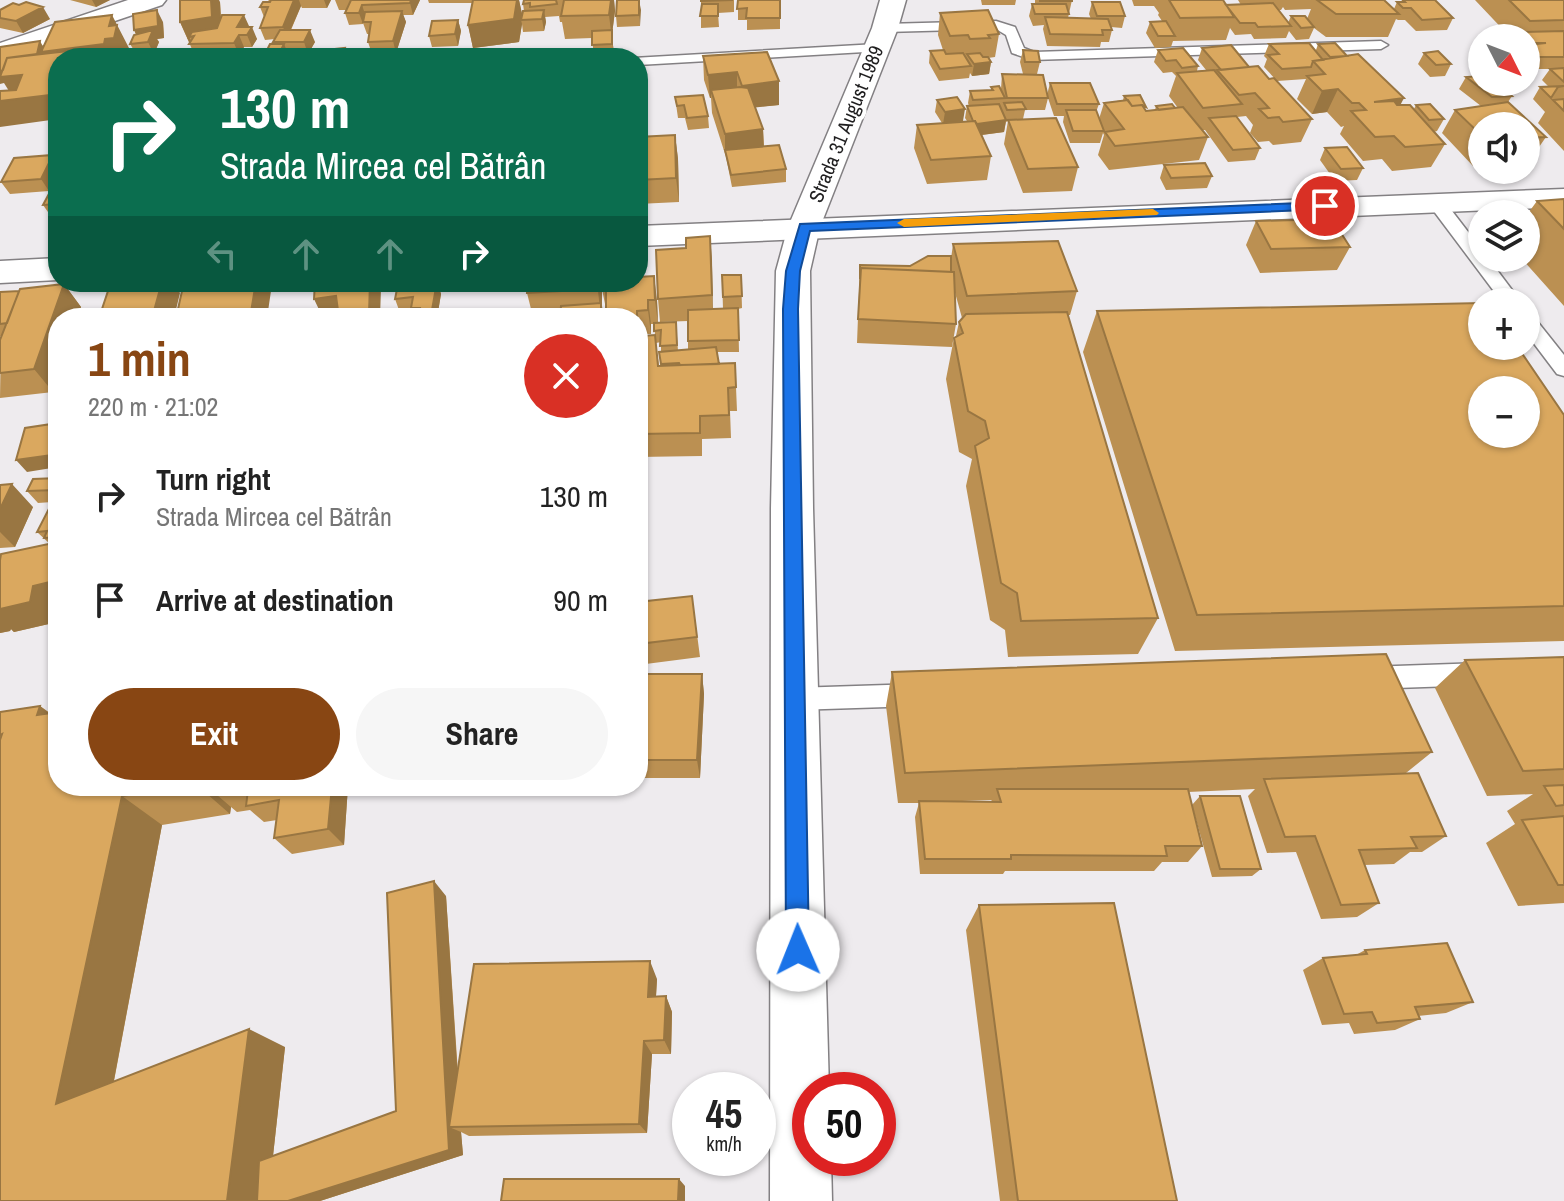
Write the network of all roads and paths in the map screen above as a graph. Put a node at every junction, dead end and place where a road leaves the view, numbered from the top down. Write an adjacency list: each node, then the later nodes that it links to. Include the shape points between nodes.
1 (153, 0): 5 (main road)
2 (893, 0): 3 (main road, Strada 31 August 1989)
3 (881, 38): 4 (lane, via 996,25 1011,31 1017,50 1032,56); 6 (lane); 10 (main road, Strada 31 August 1989)
4 (1381, 45)
5 (0, 52)
6 (648, 60)
7 (1564, 198): 8 (main road)
8 (1436, 202): 10 (main road); 13 (lane)
9 (648, 236): 10 (main road)
10 (801, 237): 19 (main road, Strada 31 August 1989, via 790,309)
11 (48, 270): 12 (main road)
12 (0, 272)
13 (1501, 288)
14 (1540, 338): 15 (lane)
15 (1564, 369)
16 (1501, 673): 17 (lane)
17 (1344, 679)
18 (936, 694): 19 (lane)
19 (794, 699): 20 (main road, Strada 31 August 1989)
20 (801, 1201)

